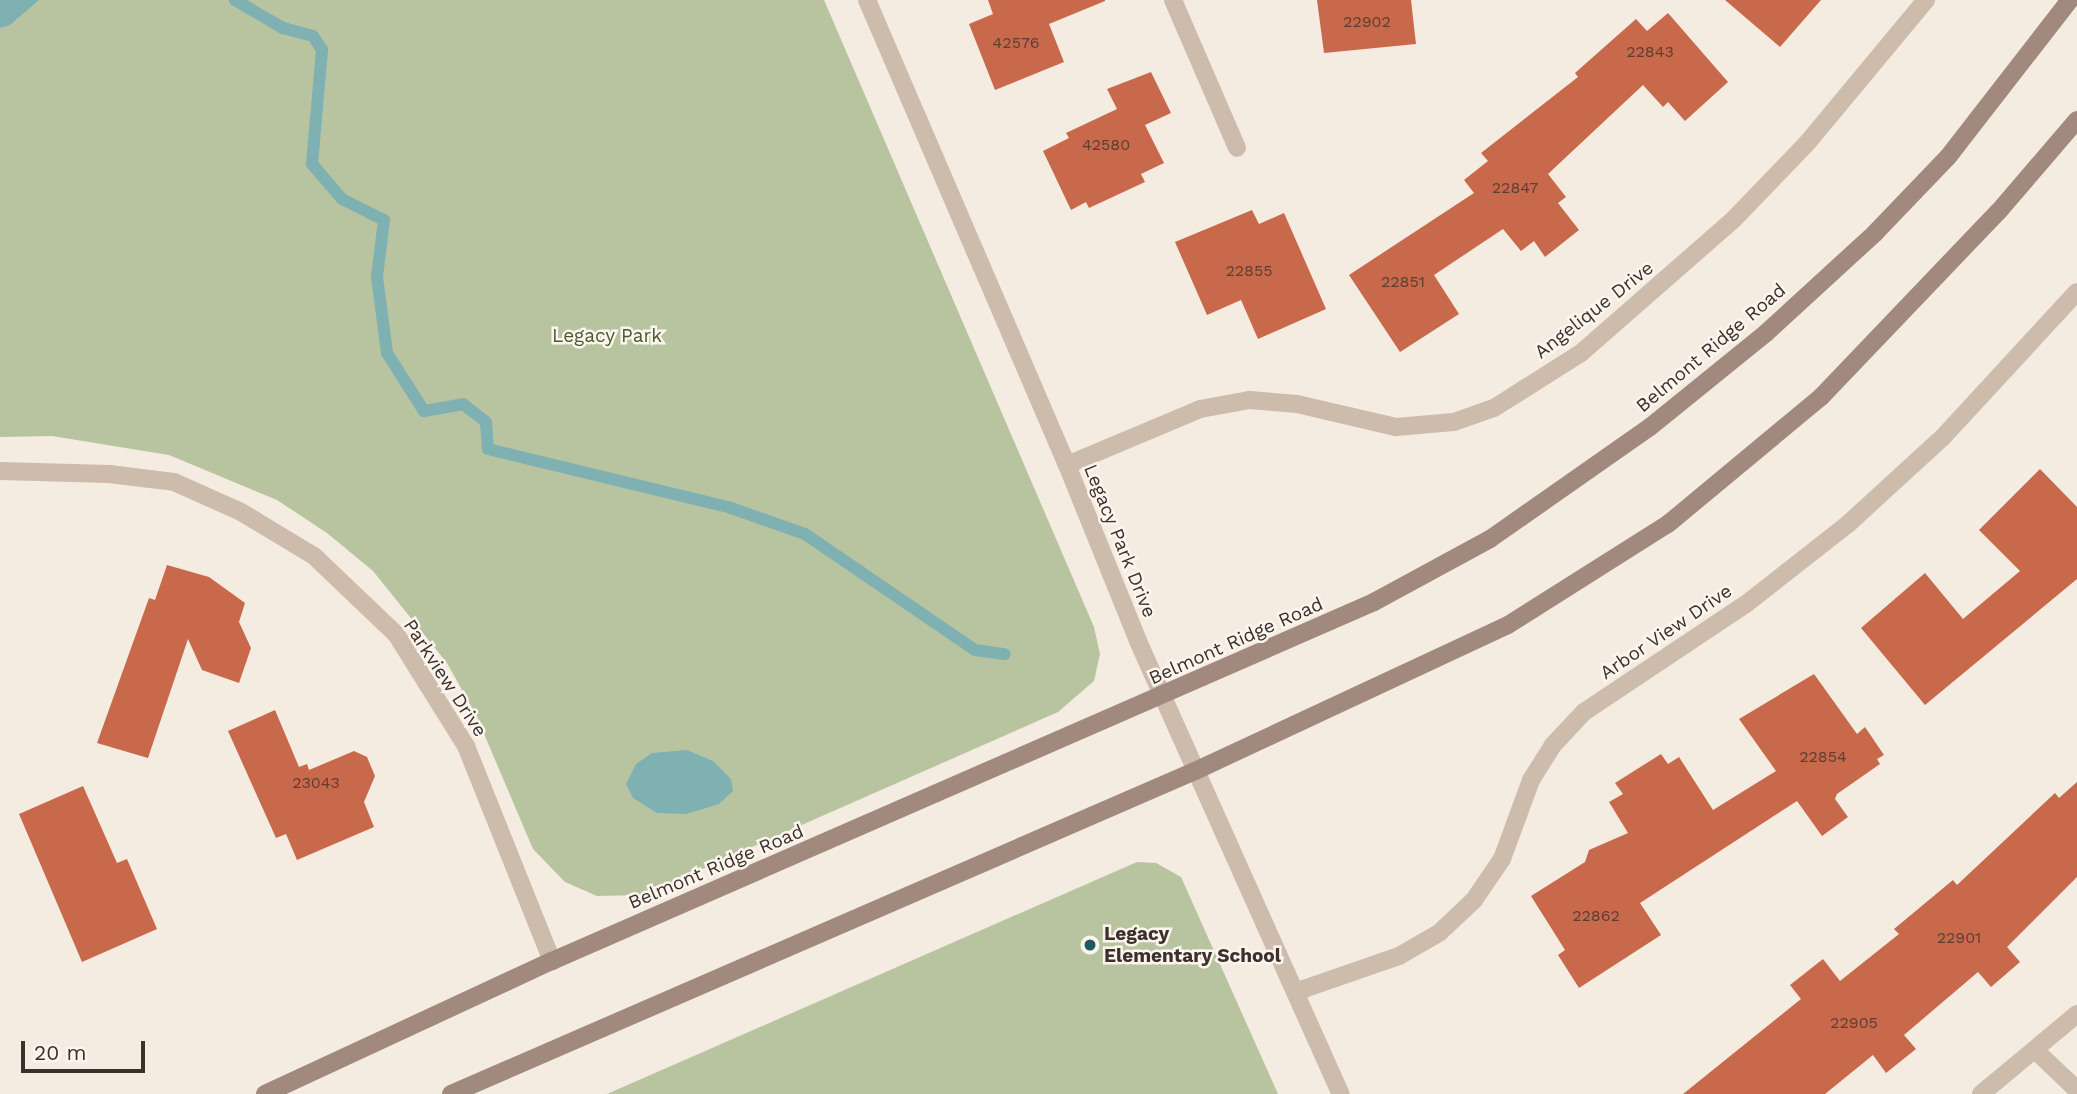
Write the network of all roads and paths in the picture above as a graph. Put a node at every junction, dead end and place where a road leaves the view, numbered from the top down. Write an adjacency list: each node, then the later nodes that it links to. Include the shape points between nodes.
1 (866, 0): 8 (street, Legacy Park Drive)
2 (1173, 0): 6 (street)
3 (1926, 0): 8 (street, Angelique Drive, via 1808,142 1733,220 1581,353 1494,408 1454,422 1396,427 1297,404 1250,400 1200,409)
4 (2070, 0): 10 (main road, Belmont Ridge Road, via 1948,157 1875,233 1766,333 1650,427 1443,567)
5 (2077, 120): 11 (main road, via 1999,211 1821,397 1668,524 1508,625)
6 (1237, 148)
7 (2077, 292): 13 (street, Arbor View Drive, via 1943,438 1847,524 1746,604 1584,712 1553,745 1531,780 1502,859 1474,900 1439,933 1399,956)
8 (1067, 465): 10 (street, Legacy Park Drive)
9 (0, 471): 12 (street, Parkview Drive, via 109,474 174,482 241,512 314,556 396,634 466,746)
10 (1163, 698): 11 (street, Legacy Park Drive); 12 (main road, Belmont Ridge Road)
11 (1195, 771): 13 (street, Legacy Park Drive); 18 (main road)
12 (552, 961): 17 (main road, Belmont Ridge Road)
13 (1295, 992): 19 (street, Legacy Park Drive)
14 (2077, 1014): 15 (street)
15 (2036, 1051): 16 (street); 20 (street)
16 (2077, 1090)
17 (265, 1094)
18 (451, 1094)
19 (1341, 1094)
20 (1981, 1094)

